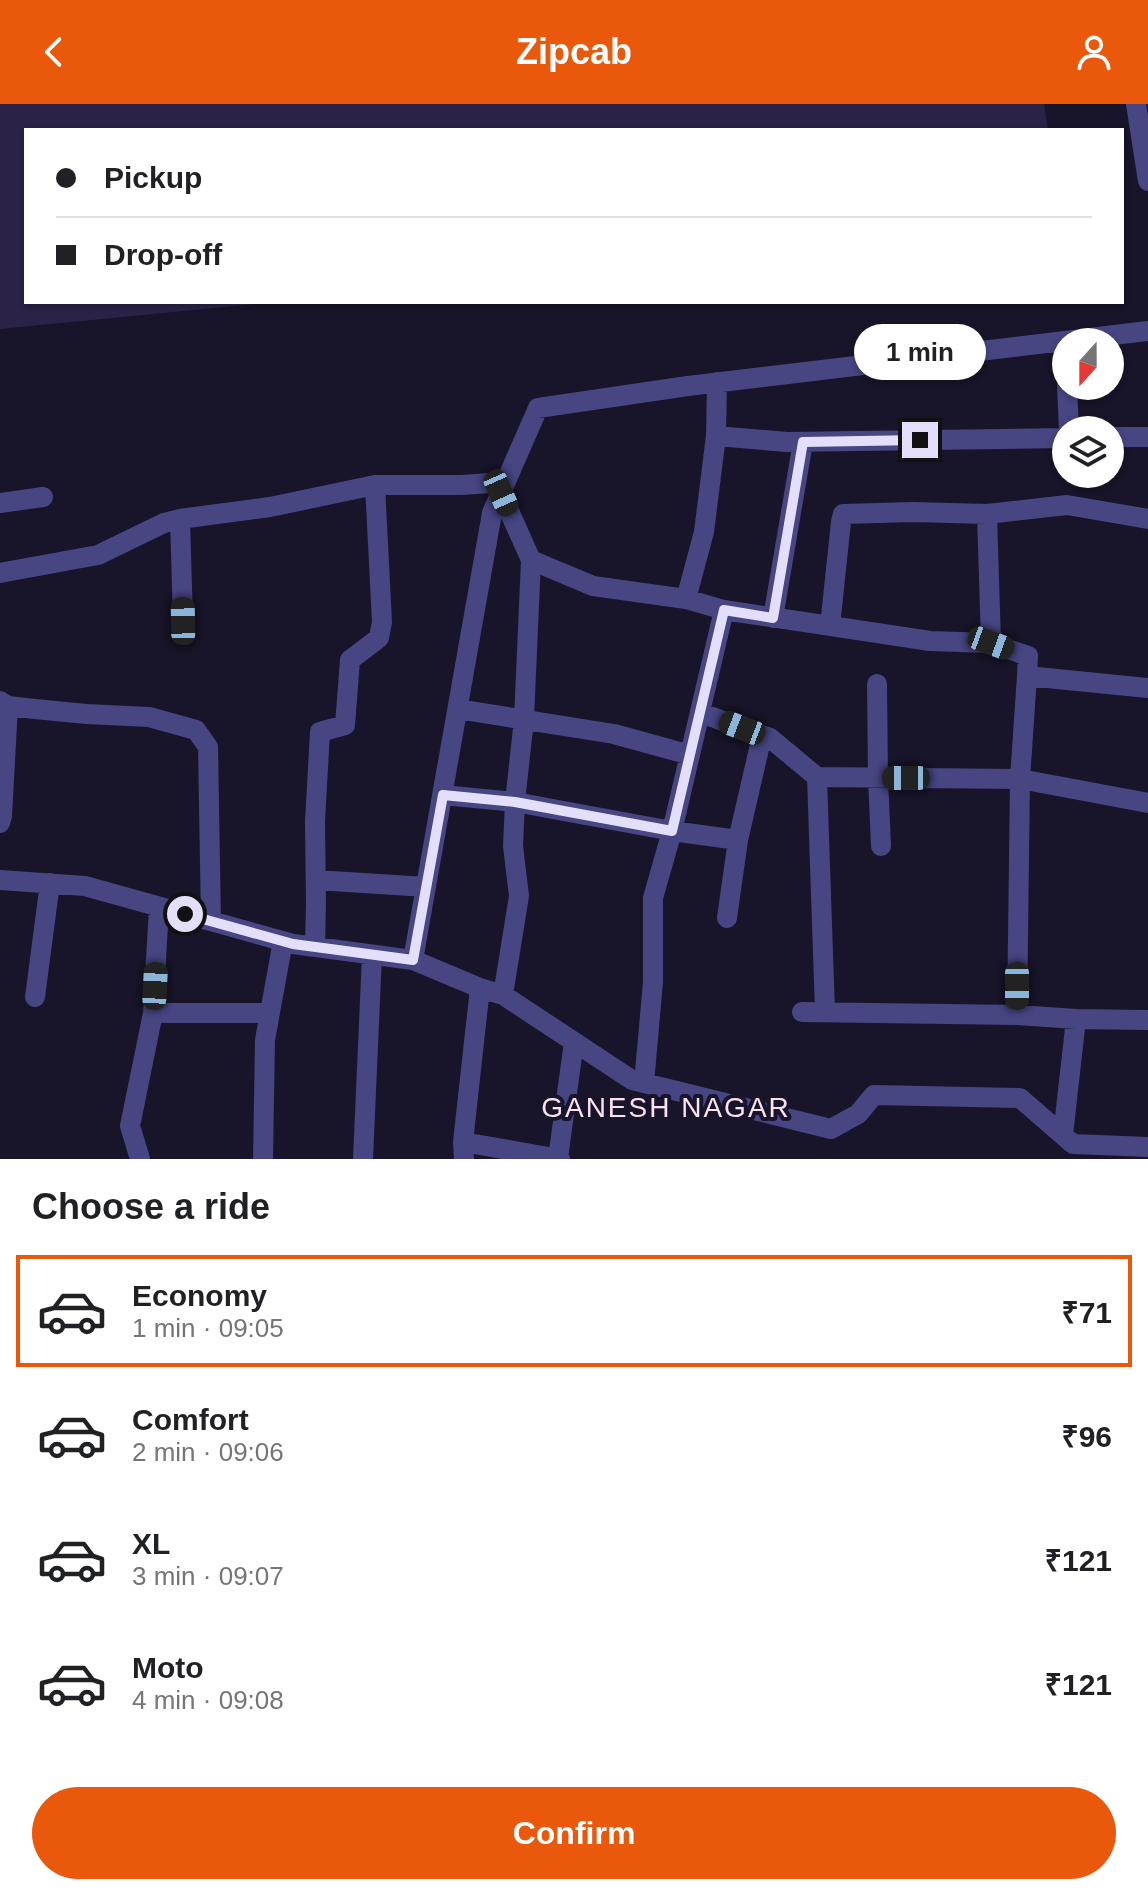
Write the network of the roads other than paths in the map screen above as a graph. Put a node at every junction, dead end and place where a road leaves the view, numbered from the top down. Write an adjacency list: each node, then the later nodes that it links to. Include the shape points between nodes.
1 (1136, 104): 2 (street)
2 (1148, 181)
3 (1148, 331): 4 (street)
4 (1124, 334)
5 (1052, 343): 6 (street)
6 (717, 382): 7 (street); 13 (street, via 538,408)
7 (716, 436): 11 (street); 21 (street, via 704,532)
8 (1124, 437): 9 (street)
9 (1148, 437)
10 (1052, 438): 11 (street)
11 (803, 442): 23 (street)
12 (375, 485): 13 (street); 17 (street); 47 (street, via 382,622 379,638 350,660 345,725 320,732)
13 (504, 487): 19 (street); 31 (street, via 492,513)
14 (43, 497): 15 (street)
15 (0, 503)
16 (987, 514): 18 (street, via 1067,505); 25 (street, via 843,514); 26 (street)
17 (180, 519): 20 (street, via 98,555); 24 (street)
18 (1148, 519)
19 (531, 560): 21 (street, via 593,586); 33 (street)
20 (0, 573)
21 (686, 599): 22 (street)
22 (724, 610): 23 (street); 32 (street)
23 (773, 618): 25 (street)
24 (183, 621)
25 (830, 626): 26 (street, via 930,641)
26 (991, 643): 27 (street, via 1028,656)
27 (1027, 676): 29 (street); 38 (street)
28 (877, 684): 37 (street)
29 (1148, 688)
30 (4, 704): 42 (street); 52 (street, via 149,717 196,730 208,747)
31 (458, 709): 33 (street); 39 (street)
32 (701, 713): 34 (street); 35 (street)
33 (524, 719): 35 (street, via 614,734); 40 (street)
34 (762, 736): 36 (street); 44 (street)
35 (690, 755): 43 (street)
36 (817, 777): 37 (street); 61 (street)
37 (878, 778): 38 (street); 45 (street)
38 (1020, 779): 41 (street); 64 (street)
39 (443, 795): 40 (street); 49 (street)
40 (515, 802): 43 (street); 58 (street, via 519,896)
41 (1148, 803)
42 (0, 823)
43 (672, 831): 44 (street); 68 (street, via 653,898 653,982)
44 (738, 840): 51 (street)
45 (881, 846)
46 (0, 880): 48 (street)
47 (316, 880): 49 (street); 54 (street)
48 (50, 883): 50 (street, via 85,886); 59 (street)
49 (426, 887): 56 (street)
50 (159, 907): 52 (street); 62 (street)
51 (727, 918)
52 (211, 921): 53 (street)
53 (283, 941): 54 (street); 63 (street)
54 (315, 947): 55 (street)
55 (372, 955): 56 (street); 75 (street)
56 (413, 960): 57 (street)
57 (480, 988): 58 (street); 71 (street)
58 (503, 995): 67 (street)
59 (35, 997)
60 (802, 1012): 61 (street)
61 (825, 1012): 64 (street)
62 (153, 1013): 63 (street); 73 (street, via 130,1126)
63 (270, 1013): 74 (street)
64 (1017, 1015): 65 (street)
65 (1076, 1019): 66 (street); 69 (street)
66 (1148, 1020)
67 (574, 1042): 68 (street); 76 (street)
68 (644, 1083): 69 (street, via 831,1129 858,1114 874,1095 1020,1098)
69 (1063, 1135): 72 (street)
70 (1148, 1147): 72 (street)
71 (464, 1150): 76 (street)
72 (1086, 1152)
73 (140, 1159)
74 (263, 1159)
75 (363, 1159)
76 (559, 1159)

